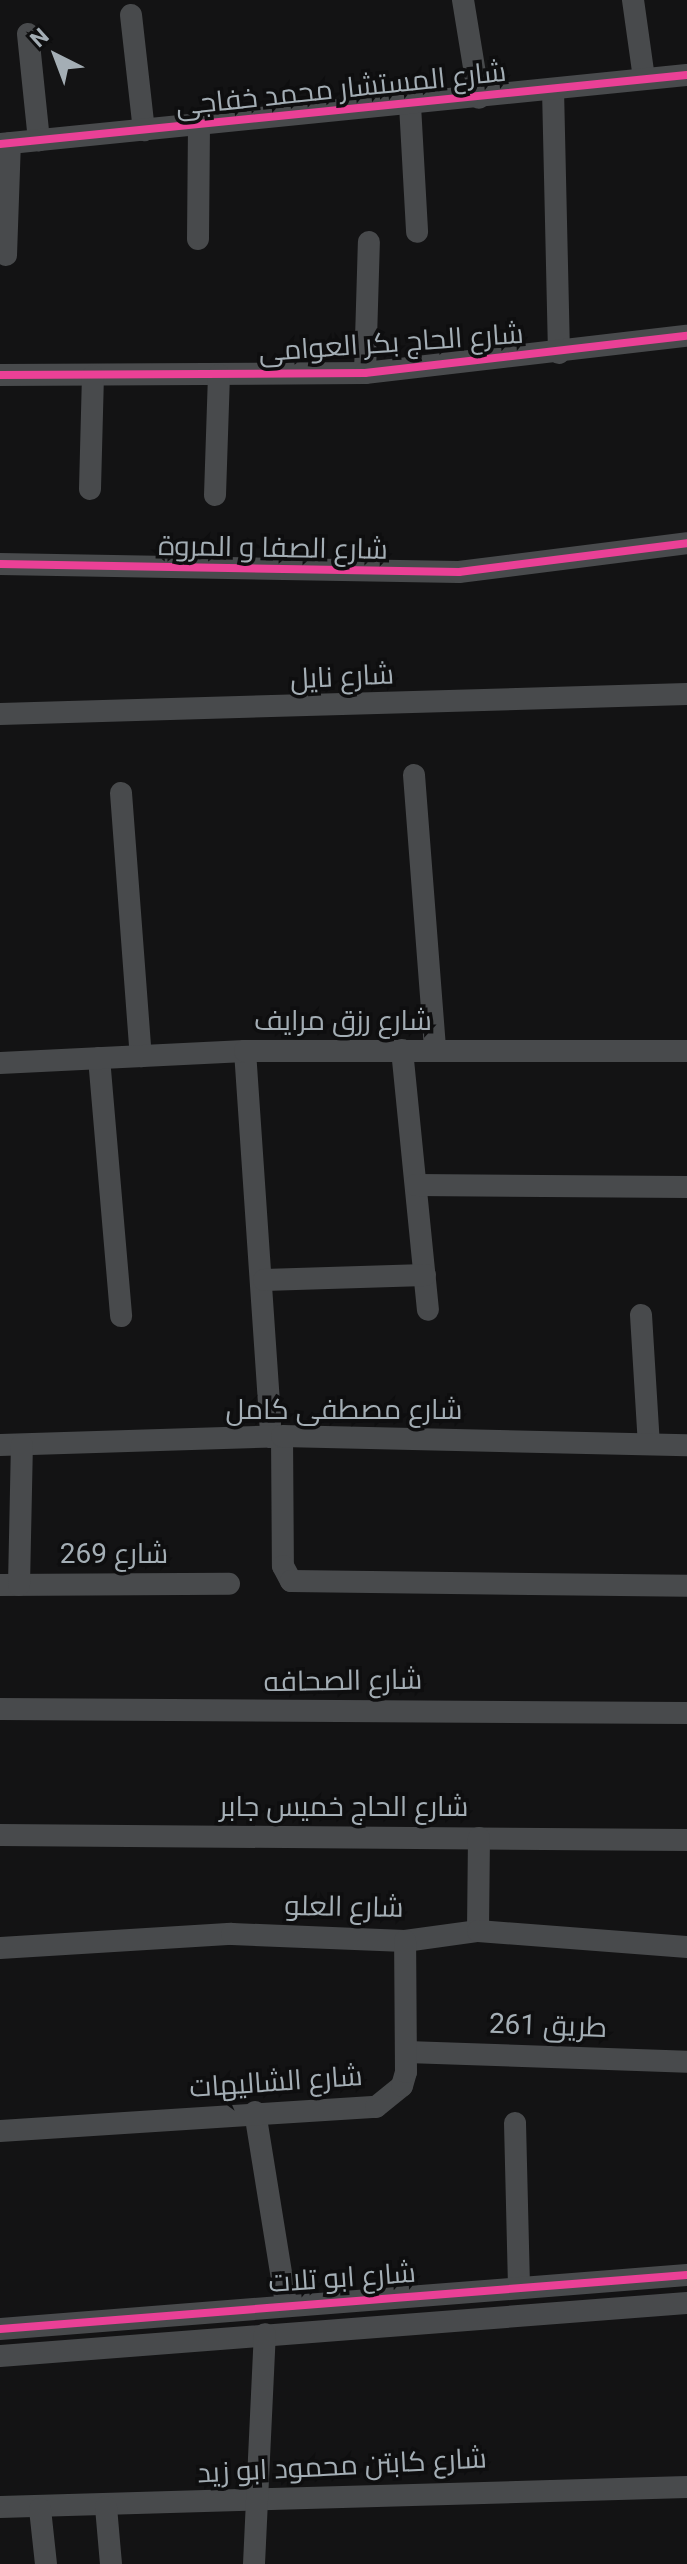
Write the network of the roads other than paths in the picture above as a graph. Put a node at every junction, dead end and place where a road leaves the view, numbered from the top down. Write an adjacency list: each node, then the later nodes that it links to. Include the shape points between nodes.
1 (463, 0): 8 (street)
2 (633, 0): 6 (street)
3 (131, 15): 11 (street)
4 (28, 34): 12 (street)
5 (687, 75): 6 (street, شارع المستشار محمد خفاجى)
6 (644, 78): 7 (street, شارع المستشار محمد خفاجى)
7 (553, 89): 8 (street, شارع المستشار محمد خفاجى); 19 (street)
8 (479, 98): 9 (street, شارع المستشار محمد خفاجى)
9 (410, 105): 10 (street, شارع المستشار محمد خفاجى); 14 (street)
10 (199, 126): 11 (street, شارع المستشار محمد خفاجى); 15 (street)
11 (144, 130): 12 (street, شارع المستشار محمد خفاجى)
12 (39, 140): 13 (street, شارع المستشار محمد خفاجى)
13 (5, 143): 17 (street)
14 (417, 232)
15 (198, 239)
16 (369, 242): 20 (street)
17 (6, 255)
18 (687, 336): 19 (street, شارع الحاج بكر العوامى)
19 (559, 353): 20 (street, شارع الحاج بكر العوامى)
20 (365, 373): 22 (street, شارع الحاج بكر العوامى)
21 (0, 375): 23 (street, شارع الحاج بكر العوامى)
22 (219, 375): 23 (street, شارع الحاج بكر العوامى); 25 (street)
23 (93, 376): 24 (street)
24 (90, 489)
25 (215, 495)
26 (687, 543): 27 (street, شارع الصفا و المروة, via 459,572)
27 (0, 564)
28 (687, 694): 29 (street, شارع نايل)
29 (0, 714)
30 (414, 775): 33 (street)
31 (121, 793): 36 (street)
32 (402, 1050): 33 (street, شارع رزق مرايف); 34 (street, شارع رزق مرايف); 39 (street)
33 (435, 1050): 35 (street, شارع رزق مرايف)
34 (245, 1051): 36 (street, شارع رزق مرايف); 42 (street)
35 (687, 1051)
36 (141, 1056): 37 (street, شارع رزق مرايف)
37 (99, 1058): 38 (street, شارع رزق مرايف); 45 (street)
38 (0, 1063)
39 (416, 1185): 40 (street); 41 (street)
40 (687, 1187)
41 (425, 1275): 42 (street); 43 (street)
42 (264, 1280): 46 (street)
43 (428, 1310)
44 (641, 1315): 47 (street)
45 (121, 1316)
46 (277, 1437): 47 (street, شارع مصطفى كامل); 48 (street, شارع مصطفى كامل); 52 (street, via 283,1566 291,1581)
47 (649, 1444): 49 (street, شارع مصطفى كامل)
48 (11, 1445): 51 (street)
49 (687, 1445)
50 (229, 1584): 51 (street, شارع 269)
51 (10, 1585)
52 (687, 1586)
53 (0, 1709): 54 (street, شارع الصحافه)
54 (687, 1713)
55 (0, 1835): 56 (street, شارع الحاج خميس جابر)
56 (479, 1838): 57 (street, شارع الحاج خميس جابر); 58 (street)
57 (687, 1840)
58 (478, 1931): 59 (street, شارع العلو); 60 (street, شارع العلو)
59 (405, 1941): 61 (street, شارع العلو, via 232,1934); 62 (street, شارع الشاليهات)
60 (687, 1947)
61 (0, 1948)
62 (407, 2052): 63 (street, طريق 261); 64 (street, شارع الشاليهات, via 402,2086 376,2107)
63 (687, 2062)
64 (255, 2112): 66 (street, شارع الشاليهات); 70 (street)
65 (515, 2123): 68 (street)
66 (0, 2131)
67 (687, 2275): 68 (street, شارع ابو تلات)
68 (519, 2287): 70 (street, شارع ابو تلات)
69 (687, 2303): 73 (street, شارع ابو تلات)
70 (286, 2304): 71 (street, شارع ابو تلات)
71 (205, 2311): 72 (street, شارع ابو تلات); 74 (street)
72 (0, 2329)
73 (265, 2334): 74 (street, شارع ابو تلات); 77 (street)
74 (207, 2339): 75 (street, شارع ابو تلات)
75 (0, 2356)
76 (687, 2487): 77 (street, شارع كابتن محمود ابو زيد)
77 (257, 2500): 79 (street, شارع كابتن محمود ابو زيد); 83 (street)
78 (0, 2507): 80 (street, شارع كابتن محمود ابو زيد)
79 (106, 2507): 80 (street, شارع كابتن محمود ابو زيد); 82 (street)
80 (40, 2509): 81 (street)
81 (46, 2564)
82 (111, 2564)
83 (254, 2564)

